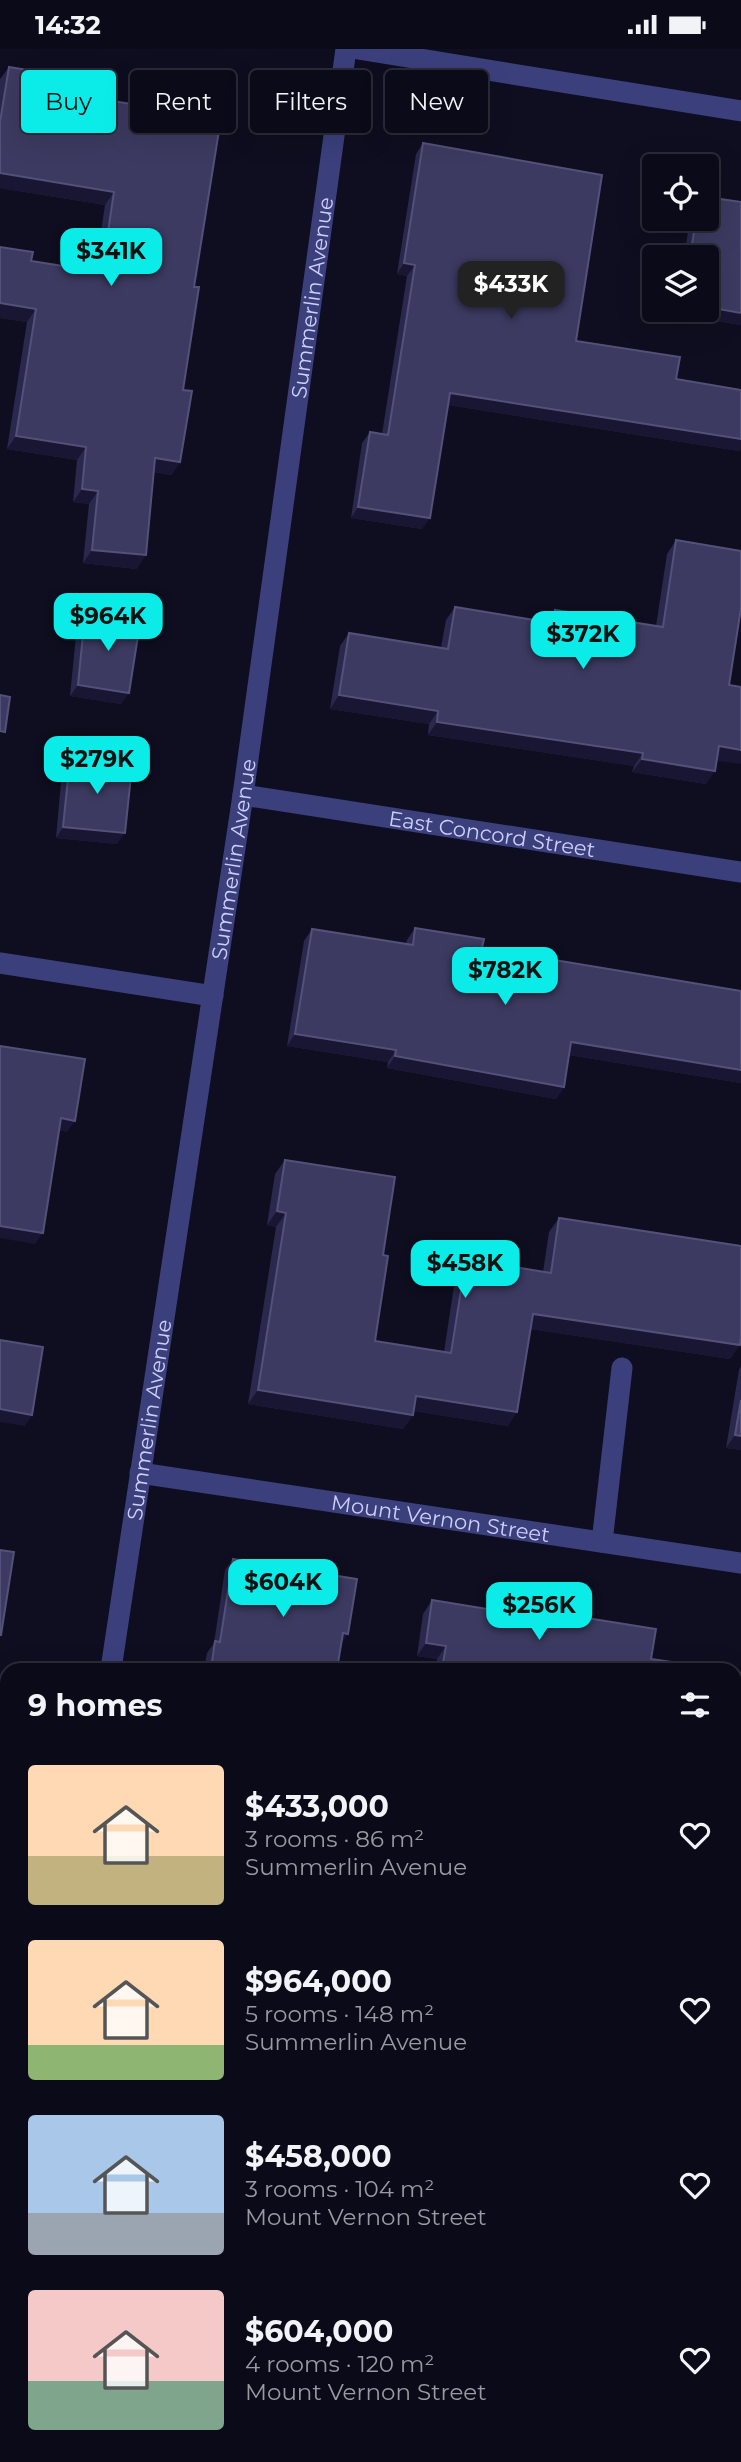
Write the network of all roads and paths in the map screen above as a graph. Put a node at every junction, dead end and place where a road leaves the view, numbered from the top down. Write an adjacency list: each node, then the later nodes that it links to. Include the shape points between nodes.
1 (346, 49): 4 (street, Summerlin Avenue)
2 (358, 49): 3 (street)
3 (741, 111)
4 (243, 795): 5 (street, East Concord Street); 7 (street, Summerlin Avenue)
5 (741, 872)
6 (0, 963): 7 (street)
7 (213, 996): 9 (street, Summerlin Avenue)
8 (622, 1368): 10 (street)
9 (140, 1473): 10 (street, Mount Vernon Street); 12 (street, Summerlin Avenue)
10 (602, 1542): 11 (street, Mount Vernon Street)
11 (741, 1563)
12 (112, 1663)

